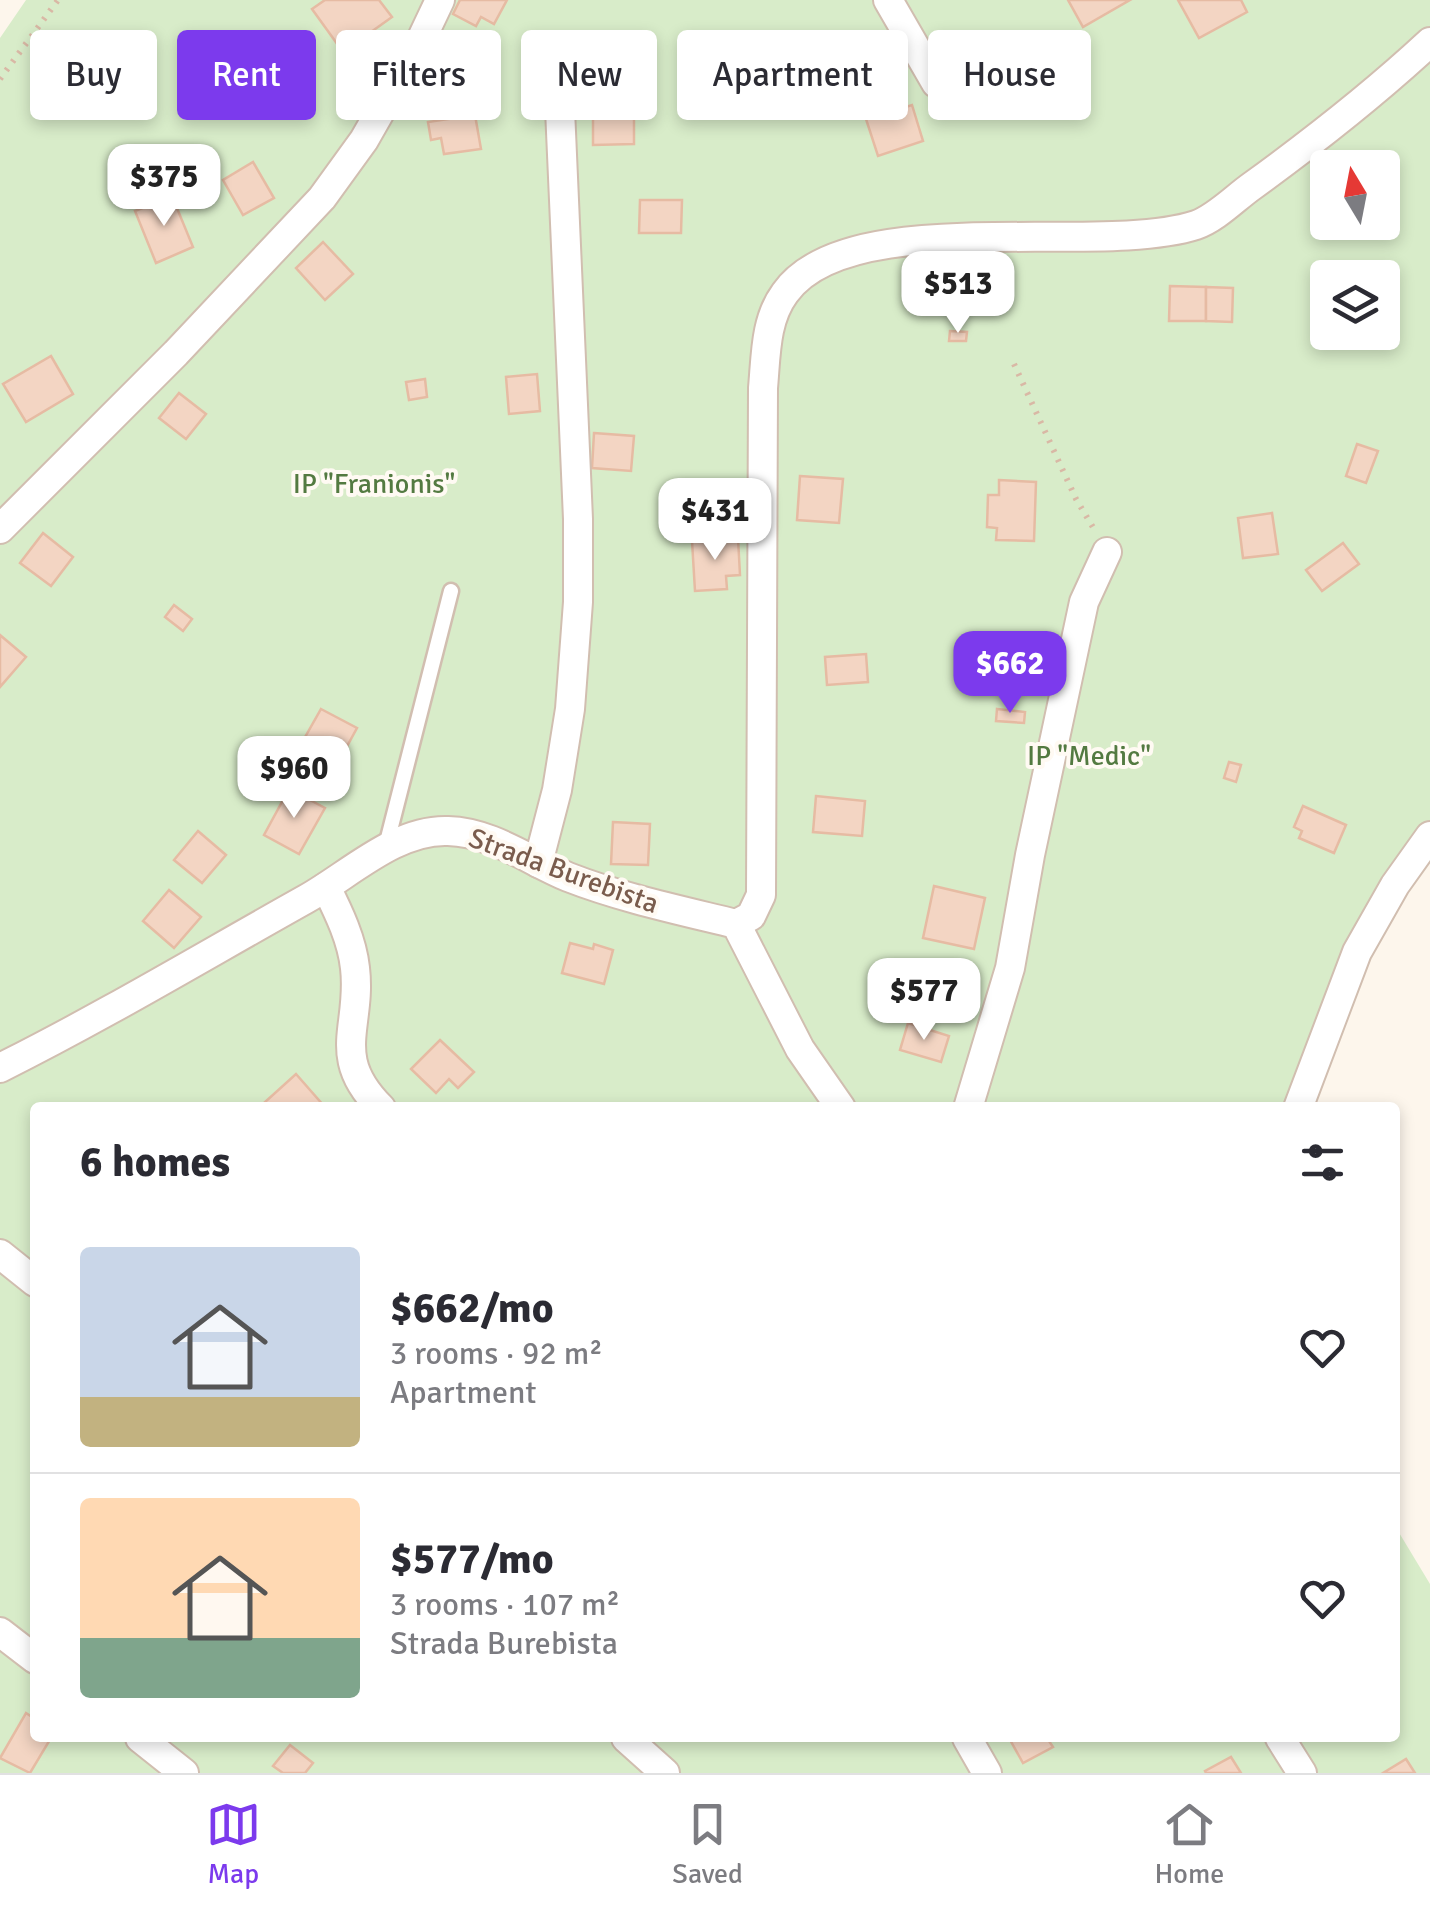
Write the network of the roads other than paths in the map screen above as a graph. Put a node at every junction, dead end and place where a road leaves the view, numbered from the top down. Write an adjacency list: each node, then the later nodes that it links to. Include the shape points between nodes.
1 (440, 0): 6 (street, via 364,140 322,198)
2 (888, 0): 4 (street)
3 (1430, 42): 13 (street, via 1201,224 1158,234 974,236 874,246 809,268 785,292 770,322 763,388 762,896)
4 (928, 70)
5 (560, 120): 11 (street, via 578,602 570,710)
6 (0, 529)
7 (1107, 552): 17 (street, via 1084,602 1010,968)
8 (452, 590): 10 (lane)
9 (1430, 836): 18 (street, via 1357,952)
10 (384, 852): 11 (street, Strada Burebista, via 413,836 450,831); 12 (street, Strada Burebista)
11 (538, 862): 13 (street, Strada Burebista, via 612,893)
12 (326, 888): 14 (street, Strada Burebista); 15 (street, via 356,972 350,1052 358,1080)
13 (736, 924): 16 (street, via 800,1049)
14 (0, 1068)
15 (376, 1102)
16 (837, 1102)
17 (970, 1102)
18 (1300, 1102)
19 (0, 1254): 20 (street)
20 (30, 1278)
21 (0, 1632): 22 (street)
22 (30, 1655)
23 (145, 1742): 27 (street)
24 (630, 1742): 28 (street)
25 (969, 1742): 29 (street)
26 (1283, 1742): 30 (street)
27 (184, 1773)
28 (665, 1773)
29 (987, 1773)
30 (1302, 1773)

